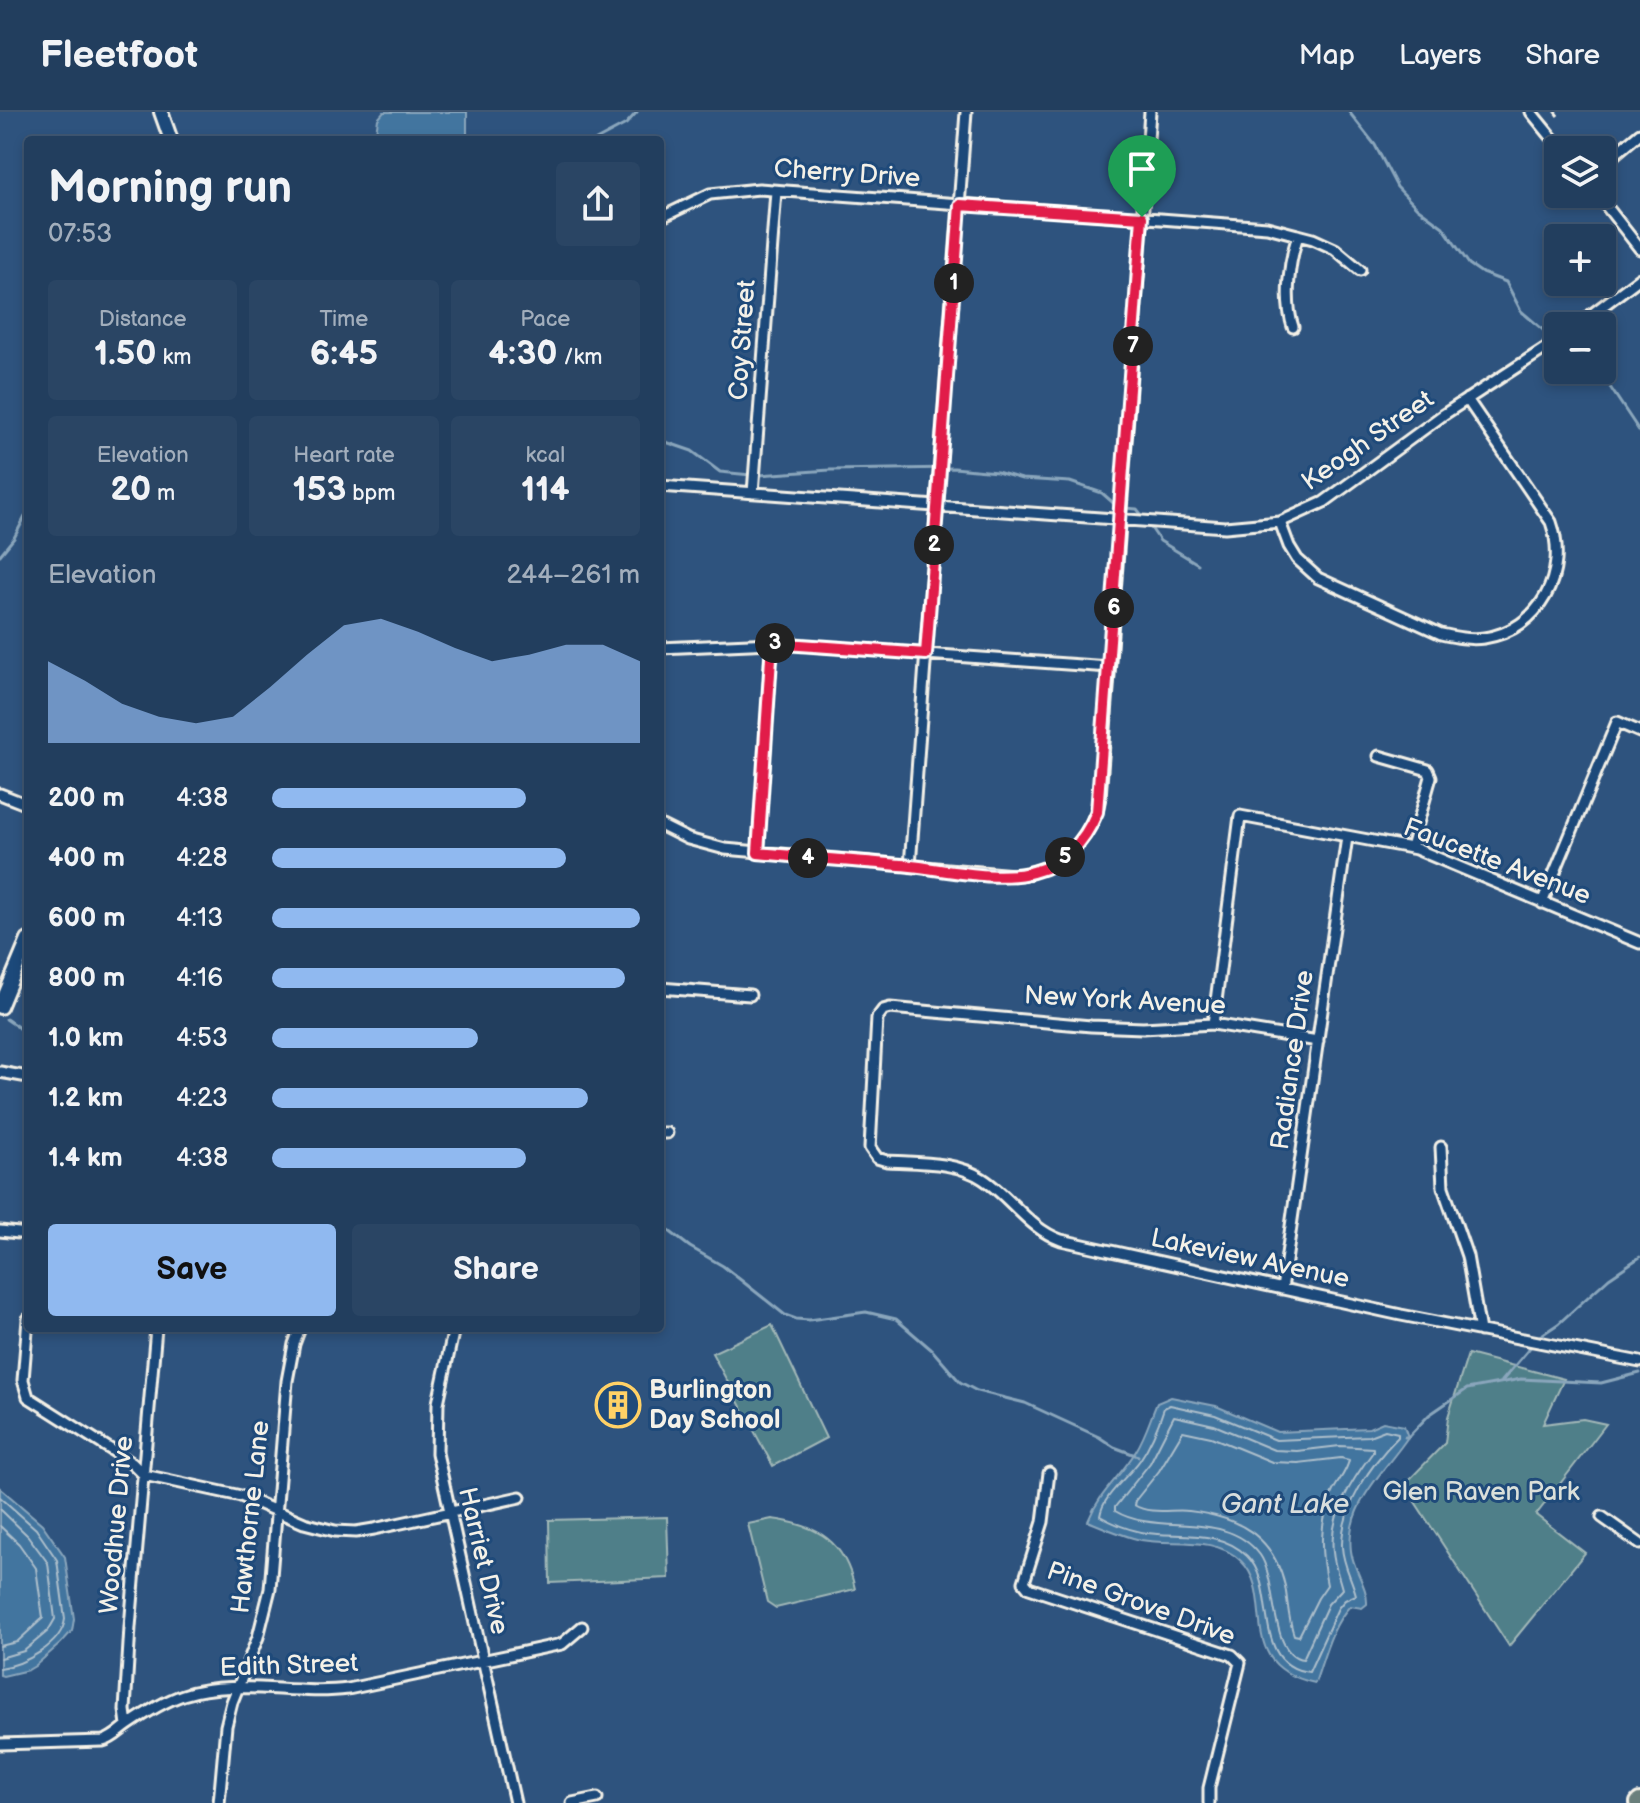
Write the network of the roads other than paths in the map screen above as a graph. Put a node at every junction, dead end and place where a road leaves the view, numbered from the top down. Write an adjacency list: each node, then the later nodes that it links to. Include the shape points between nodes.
1 (161, 112): 6 (street)
2 (966, 112): 10 (street)
3 (1150, 112): 13 (street)
4 (1531, 112): 7 (street)
5 (1640, 133): 8 (street)
6 (170, 136)
7 (1551, 136)
8 (1616, 153)
9 (776, 191): 10 (street, Cherry Drive); 12 (street, Cherry Drive, via 710,194); 23 (street, Coy Street)
10 (960, 205): 13 (street, Cherry Drive); 24 (street)
11 (1608, 208): 15 (street)
12 (664, 216)
13 (1142, 217): 14 (street, Cherry Drive, via 1267,227); 25 (street)
14 (1298, 235): 16 (street, Cherry Drive, via 1335,249); 19 (street, via 1289,290)
15 (1640, 249)
16 (1360, 270)
17 (1640, 278): 18 (street)
18 (1595, 312)
19 (1293, 327)
20 (1544, 349): 21 (street, Keogh Street)
21 (1467, 399): 26 (street, Keogh Street, via 1338,493); 26 (street, via 1555,535 1552,585 1519,625 1486,638 1441,634 1318,578 1297,559)
22 (664, 486): 23 (street, Keogh Street)
23 (753, 493): 24 (street, Keogh Street)
24 (937, 507): 25 (street, Keogh Street); 29 (street)
25 (1120, 520): 26 (street, Keogh Street, via 1225,527); 30 (street)
26 (1280, 522)
27 (772, 643): 28 (street); 29 (street); 38 (street)
28 (664, 648)
29 (926, 654): 30 (street); 39 (street)
30 (1109, 667): 39 (street, via 1100,798 1091,826 1072,852 1050,866 1014,875)
31 (1640, 732): 40 (street, via 1617,722)
32 (1379, 756): 37 (street, via 1428,770 1431,777)
33 (0, 794): 34 (street)
34 (24, 803)
35 (664, 827): 38 (street, via 710,846)
36 (1347, 837): 37 (street, Faucette Avenue); 46 (street, Faucette Avenue, via 1240,816); 47 (street, Radiance Drive)
37 (1411, 848): 40 (street, Faucette Avenue)
38 (758, 853): 39 (street)
39 (910, 866)
40 (1542, 903): 41 (street, Faucette Avenue)
41 (1640, 943)
42 (24, 950): 45 (street)
43 (664, 988): 44 (street)
44 (750, 995)
45 (0, 1007)
46 (1213, 1024): 47 (street, New York Avenue); 51 (street, New York Avenue, via 1104,1027 883,1010 875,1028)
47 (1318, 1041): 54 (street, Radiance Drive)
48 (0, 1072): 49 (street)
49 (24, 1076)
50 (1441, 1147): 55 (street, via 1443,1187 1467,1256)
51 (873, 1154): 54 (street, Lakeview Avenue, via 887,1161 970,1172 1041,1231 1061,1240)
52 (0, 1231): 53 (street)
53 (24, 1234)
54 (1282, 1289): 55 (street, Lakeview Avenue)
55 (1480, 1331): 60 (street, Lakeview Avenue)
56 (27, 1332): 62 (street, via 23,1380 28,1397)
57 (156, 1332): 62 (street, Woodhue Drive)
58 (299, 1332): 64 (street, Hawthorne Lane, via 290,1358)
59 (453, 1332): 65 (street, Harriet Drive, via 436,1422)
60 (1640, 1362)
61 (1049, 1473): 77 (street, Pine Grove Drive, via 1027,1586 1232,1655 1240,1663)
62 (144, 1475): 64 (street, via 220,1490); 71 (street, Woodhue Drive)
63 (520, 1497): 65 (street)
64 (277, 1510): 65 (street, via 319,1528 356,1532); 70 (street, Hawthorne Lane, via 265,1615)
65 (449, 1512): 69 (street, Harriet Drive)
66 (1602, 1517): 67 (street)
67 (1640, 1544)
68 (582, 1627): 69 (street, Edith Street, via 562,1644)
69 (483, 1660): 70 (street, Edith Street, via 335,1691); 75 (street, Harriet Drive)
70 (239, 1688): 71 (street, Edith Street, via 181,1696); 74 (street, Hawthorne Lane, via 226,1726)
71 (127, 1725): 72 (street, Edith Street, via 103,1741)
72 (0, 1744)
73 (597, 1798): 76 (street)
74 (219, 1803)
75 (515, 1803)
76 (572, 1803)
77 (1209, 1803)

